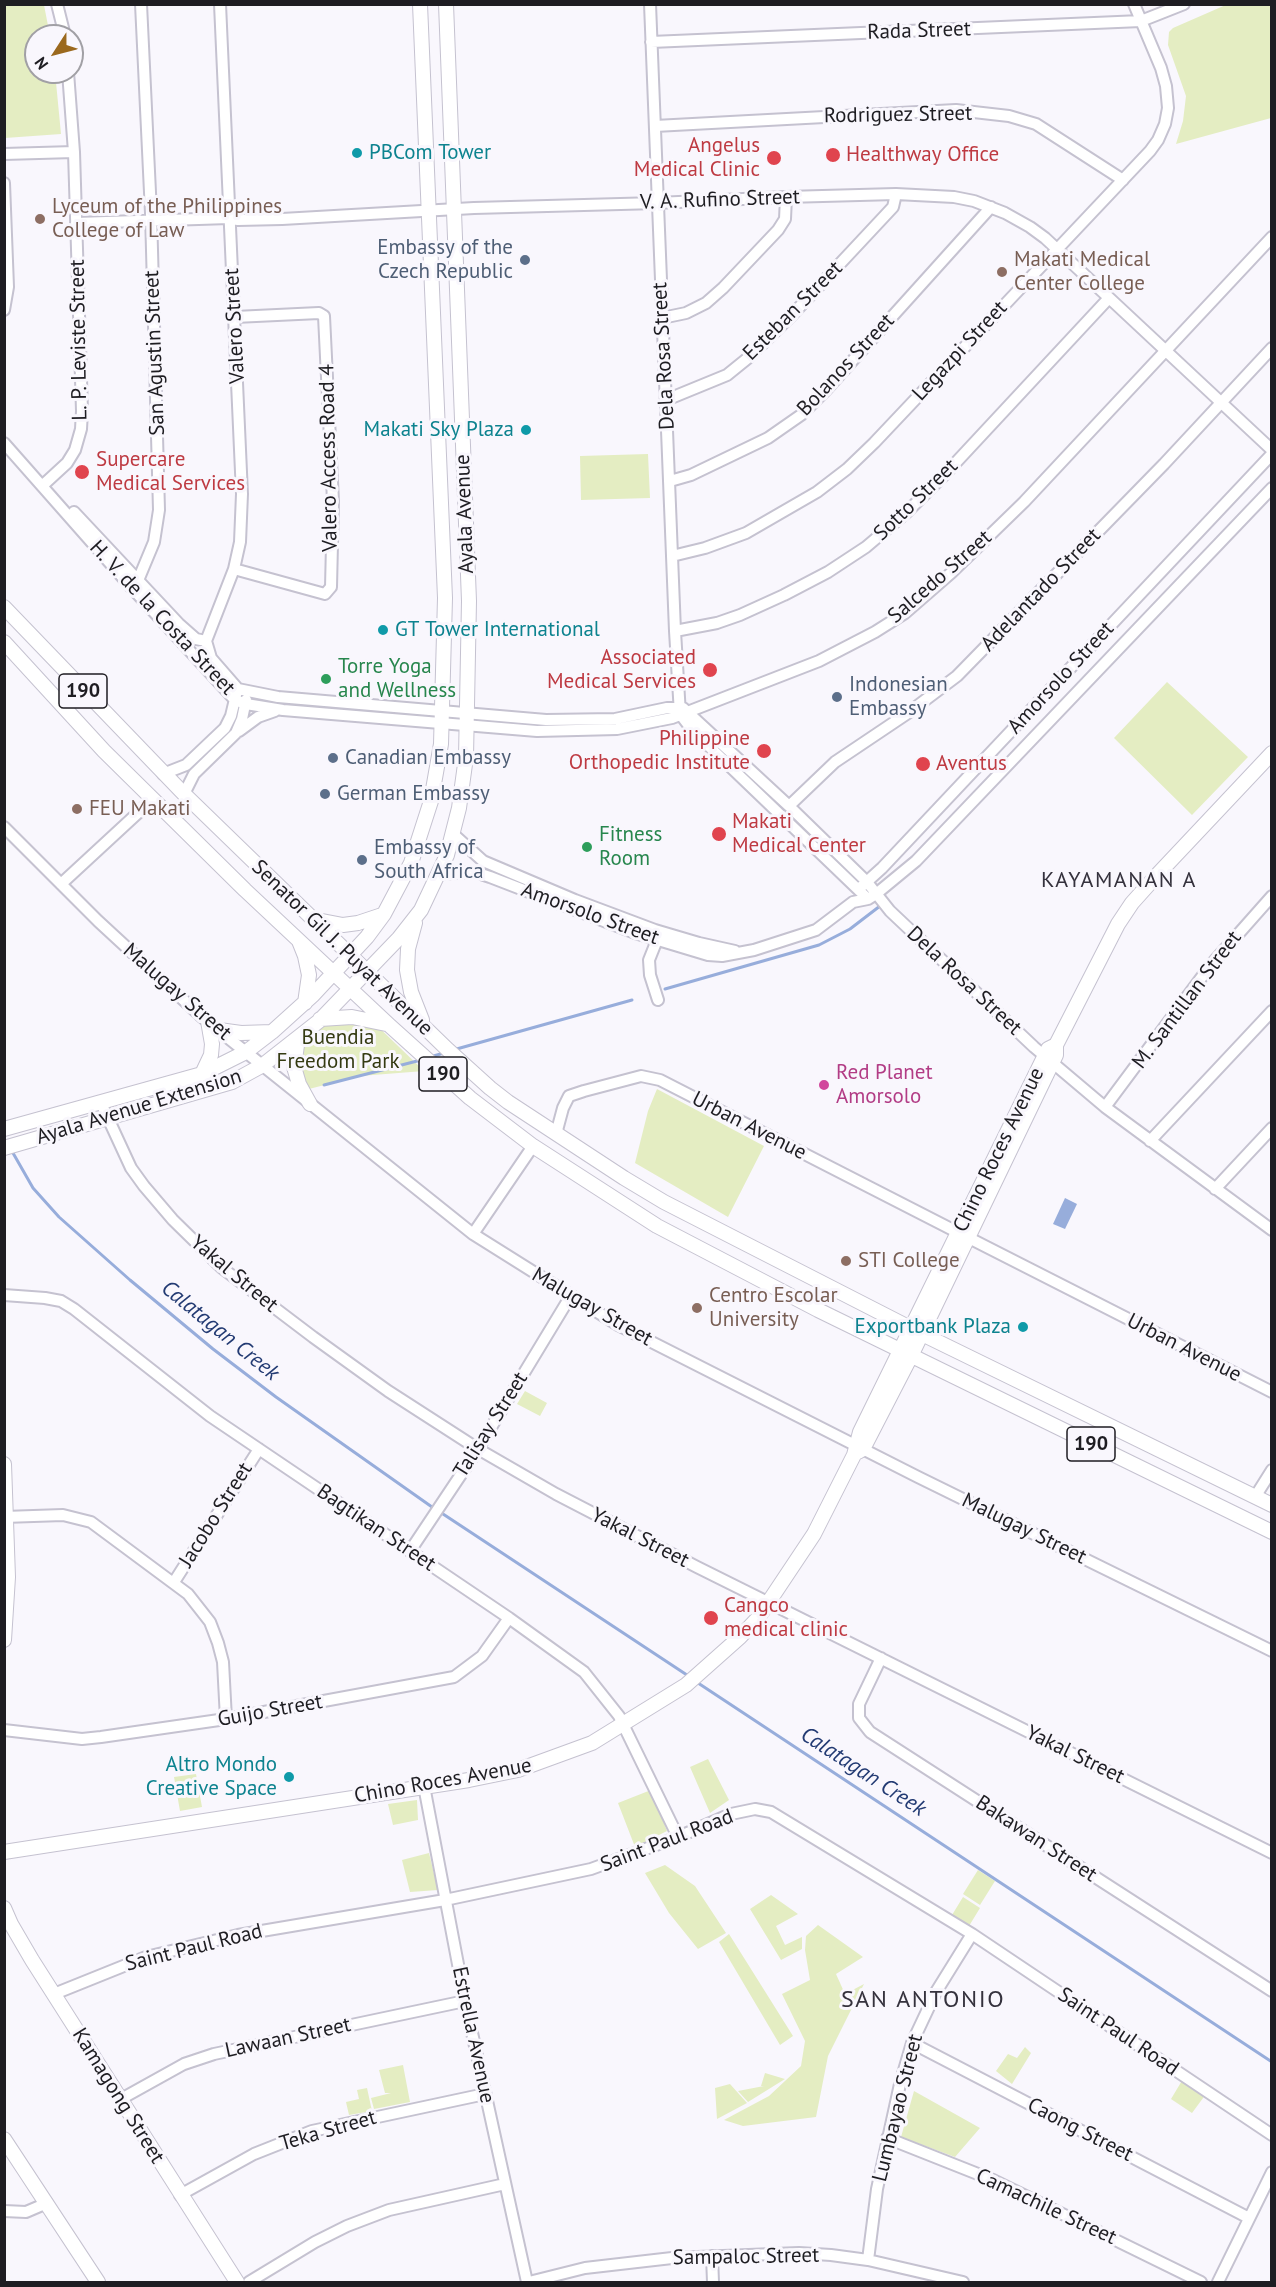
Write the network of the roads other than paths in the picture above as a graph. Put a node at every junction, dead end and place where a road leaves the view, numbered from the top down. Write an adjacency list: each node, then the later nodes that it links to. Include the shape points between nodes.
1 (57, 4): 10 (street)
2 (141, 4): 25 (street, San Agustin Street)
3 (220, 4): 24 (street, Valero Street)
4 (420, 4): 23 (main road, Ayala Avenue)
5 (446, 4): 22 (main road, Ayala Avenue)
6 (650, 4): 11 (street, Dela Rosa Street)
7 (1134, 4): 9 (street, Legazpi Street)
8 (1184, 4): 9 (street, Rada Street)
9 (1141, 21): 11 (street, Rada Street); 16 (street, Legazpi Street, via 1161,68 1168,108 1158,140)
10 (62, 24)
11 (651, 42): 13 (street, Dela Rosa Street)
12 (69, 84): 14 (street, L. P. Leviste Street)
13 (655, 126): 16 (street, Rodriguez Street, via 956,110 1009,116 1036,124); 20 (street, Dela Rosa Street)
14 (74, 152): 15 (street); 26 (street, L. P. Leviste Street)
15 (4, 154)
16 (1123, 180): 28 (street, Legazpi Street)
17 (4, 183): 30 (street, via 8,287)
18 (896, 194): 19 (street, V. A. Rufino Street); 21 (street, V. A. Rufino Street, via 954,197); 35 (street, Esteban Street, via 893,207 748,358 727,375)
19 (786, 197): 20 (street, V. A. Rufino Street); 32 (street, via 785,219 778,230 723,288 686,313)
20 (657, 203): 22 (street, V. A. Rufino Street); 32 (street, Dela Rosa Street)
21 (991, 207): 28 (street, V. A. Rufino Street, via 1030,227); 40 (street, Bolanos Street, via 801,415 768,438)
22 (454, 209): 23 (street, V. A. Rufino Street); 54 (main road, Ayala Avenue, via 469,601)
23 (427, 210): 24 (street, V. A. Rufino Street, via 282,219); 53 (main road, Ayala Avenue, via 445,598)
24 (229, 218): 25 (street, V. A. Rufino Street); 31 (street, Valero Street)
25 (151, 221): 26 (street, V. A. Rufino Street); 45 (street, San Agustin Street, via 159,510 154,542)
26 (76, 223): 41 (street, L. P. Leviste Street, via 81,429 67,463)
27 (1272, 237): 34 (street, Salcedo Street)
28 (1057, 249): 29 (street, V. A. Rufino Street); 43 (street, Legazpi Street, via 847,469 817,492 746,533)
29 (1109, 298): 34 (street, V. A. Rufino Street); 47 (street, Sotto Street, via 948,471 866,547 784,596 717,623)
30 (4, 310)
31 (235, 317): 44 (street, Valero Street, via 242,494 240,542); 44 (street, Valero Access Road 4, via 319,313 324,316 333,501 331,587 325,594)
32 (662, 318): 35 (street, Dela Rosa Street)
33 (1272, 348): 36 (street, Adelantado Street)
34 (1165, 350): 36 (street, V. A. Rufino Street); 52 (street, Salcedo Street, via 1023,502 905,613 819,661)
35 (666, 400): 40 (street, Dela Rosa Street)
36 (1221, 402): 39 (street, V. A. Rufino Street); 60 (street, Adelantado Street, via 957,676 835,762)
37 (4, 433): 41 (street, H. V. de la Costa Street)
38 (4, 443): 41 (street, H. V. de la Costa Street)
39 (1272, 452): 65 (street, Amorsolo Street)
40 (670, 481): 43 (street, Dela Rosa Street)
41 (44, 483): 45 (street, H. V. de la Costa Street)
42 (1272, 488): 67 (street, Amorsolo Street, via 924,852)
43 (672, 556): 47 (street, Dela Rosa Street)
44 (234, 569): 48 (street, Valero Street)
45 (135, 584): 48 (street, H. V. de la Costa Street, via 195,639); 50 (street, H. V. de la Costa Street)
46 (4, 607): 57 (main road, Senator Gil J. Puyat Avenue / 190)
47 (675, 631): 52 (street, Dela Rosa Street)
48 (206, 640): 50 (street, H. V. de la Costa Street, via 211,657)
49 (4, 642): 59 (main road, Senator Gil J. Puyat Avenue / 190)
50 (242, 696): 51 (street, H. V. de la Costa Street); 53 (street, H. V. de la Costa Street); 55 (street, via 242,719); 57 (street, via 225,728 186,765)
51 (283, 710): 53 (street, H. V. de la Costa Street); 55 (street, via 258,717)
52 (682, 711): 54 (street, Salcedo Street, via 615,719); 60 (street, Dela Rosa Street); 65 (street, Dela Rosa Street, via 693,731)
53 (443, 718): 54 (street, Salcedo Street); 70 (main road, Ayala Avenue, via 420,837)
54 (468, 720): 62 (main road, Ayala Avenue)
55 (236, 733): 58 (street, via 194,774)
56 (1272, 753): 90 (main road, Chino Roces Avenue, via 1132,903 1056,1045 1048,1049)
57 (163, 774): 58 (main road, Senator Gil J. Puyat Avenue / 190)
58 (184, 794): 71 (main road, Senator Gil J. Puyat Avenue / 190)
59 (153, 799): 64 (street); 73 (main road, Senator Gil J. Puyat Avenue / 190)
60 (789, 806): 65 (street, Dela Rosa Street)
61 (4, 826): 64 (street, Malugay Street)
62 (453, 834): 63 (main road, Ayala Avenue); 74 (street, Amorsolo Street, via 483,861)
63 (438, 874): 69 (main road, Ayala Avenue); 72 (street, Amorsolo Street, via 475,872)
64 (61, 884): 85 (street, Malugay Street)
65 (863, 886): 67 (street, Dela Rosa Street); 68 (street, Amorsolo Street)
66 (1272, 896): 95 (street, M. Santillan Street, via 1203,974)
67 (872, 897): 68 (street, Amorsolo Street); 90 (street, Dela Rosa Street)
68 (853, 902): 74 (street, Amorsolo Street, via 816,930 741,952)
69 (421, 910): 77 (main road, Ayala Avenue); 87 (main road, via 408,950 407,970 418,1013)
70 (384, 914): 71 (main road, via 343,925); 75 (main road, Ayala Avenue)
71 (315, 919): 75 (main road, Senator Gil J. Puyat Avenue / 190)
72 (635, 933): 74 (street, Amorsolo Street); 76 (street, via 645,943)
73 (297, 936): 78 (main road, Senator Gil J. Puyat Avenue / 190); 81 (main road, via 309,975)
74 (658, 936): 76 (street)
75 (351, 955): 77 (main road, Senator Gil J. Puyat Avenue / 190); 78 (main road, Ayala Avenue)
76 (649, 960): 80 (street)
77 (369, 972): 79 (main road, Ayala Avenue); 87 (main road, Senator Gil J. Puyat Avenue / 190)
78 (334, 974): 79 (main road, Senator Gil J. Puyat Avenue / 190); 81 (main road, Ayala Avenue Extension)
79 (351, 989): 83 (main road, Ayala Avenue Extension); 84 (main road, Senator Gil J. Puyat Avenue / 190)
80 (658, 1000)
81 (305, 1003): 86 (main road, Ayala Avenue Extension)
82 (1272, 1011): 100 (street)
83 (320, 1019): 84 (main road, via 352,1017); 88 (main road, Ayala Avenue Extension)
84 (389, 1025): 101 (main road, Senator Gil J. Puyat Avenue / 190, via 470,1098)
85 (213, 1026): 86 (main road, via 241,1033); 89 (street, Malugay Street); 92 (main road, via 211,1055)
86 (272, 1032): 89 (main road, Ayala Avenue Extension)
87 (429, 1032): 99 (main road, Senator Gil J. Puyat Avenue / 190, via 490,1088)
88 (303, 1034): 91 (main road, Ayala Avenue Extension); 94 (main road, via 294,1067)
89 (246, 1052): 91 (street, Malugay Street); 92 (main road, Ayala Avenue Extension)
90 (1048, 1059): 95 (street, Dela Rosa Street); 106 (main road, Chino Roces Avenue)
91 (263, 1065): 94 (street, Malugay Street); 96 (main road, Ayala Avenue Extension, via 232,1082)
92 (202, 1074): 93 (main road, Ayala Avenue Extension)
93 (101, 1103): 96 (street, Yakal Street); 98 (main road, Ayala Avenue Extension)
94 (310, 1104): 105 (street, Malugay Street)
95 (1105, 1107): 100 (street, Dela Rosa Street)
96 (108, 1119): 102 (main road, Ayala Avenue Extension); 113 (street, Yakal Street, via 144,1186 222,1268 379,1385)
97 (1272, 1128): 103 (street)
98 (4, 1129)
99 (556, 1134): 106 (street, Urban Avenue, via 569,1096 641,1077 660,1080); 109 (main road, Senator Gil J. Puyat Avenue / 190, via 664,1202)
100 (1150, 1142): 103 (street, Dela Rosa Street)
101 (533, 1146): 105 (street); 110 (main road, Senator Gil J. Puyat Avenue / 190, via 657,1226)
102 (4, 1148)
103 (1215, 1189): 104 (street, Dela Rosa Street)
104 (1272, 1230)
105 (473, 1234): 108 (street, Malugay Street)
106 (964, 1236): 109 (main road, Chino Roces Avenue); 111 (street, Urban Avenue)
107 (4, 1295): 112 (street, Bagtikan Street, via 61,1301)
108 (570, 1297): 113 (street, Talisay Street); 114 (street, Malugay Street)
109 (917, 1331): 110 (main road, Chino Roces Avenue); 117 (main road, Senator Gil J. Puyat Avenue / 190)
110 (906, 1353): 114 (main road, Chino Roces Avenue); 120 (main road, Senator Gil J. Puyat Avenue / 190)
111 (1272, 1392)
112 (259, 1449): 121 (street, Bagtikan Street); 123 (street, Jacobo Street)
113 (478, 1449): 121 (street, Talisay Street); 124 (street, Yakal Street, via 556,1494)
114 (857, 1450): 124 (main road, Chino Roces Avenue, via 814,1534); 127 (street, Malugay Street)
115 (4, 1464): 119 (main road)
116 (1272, 1470): 117 (street)
117 (1256, 1497): 118 (main road, Senator Gil J. Puyat Avenue / 190)
118 (1272, 1505)
119 (6, 1517): 122 (main road); 123 (street, via 63,1515 91,1522)
120 (1272, 1532)
121 (410, 1551): 125 (street, Bagtikan Street)
122 (6, 1577): 126 (main road)
123 (174, 1582): 129 (street, via 201,1609 218,1643)
124 (767, 1602): 128 (street, Yakal Street); 130 (main road, Chino Roces Avenue, via 758,1618 699,1675)
125 (508, 1618): 129 (street, Guijo Street, via 482,1656 454,1677); 130 (street, Bagtikan Street, via 584,1672)
126 (4, 1640)
127 (1272, 1651)
128 (881, 1658): 135 (street, Yakal Street); 139 (street, Bakawan Street, via 859,1704 859,1718 870,1732)
129 (226, 1719): 131 (street, Guijo Street, via 82,1739)
130 (624, 1725): 132 (main road, Chino Roces Avenue, via 592,1743 538,1764 498,1775); 133 (street, Bagtikan Street)
131 (4, 1730)
132 (424, 1786): 134 (main road, Chino Roces Avenue); 136 (street, Estrella Avenue)
133 (678, 1837): 136 (street, Saint Paul Road, via 591,1869); 138 (street, Saint Paul Road, via 731,1814 755,1809 771,1812)
134 (4, 1852)
135 (1272, 1853)
136 (445, 1900): 140 (street, Saint Paul Road, via 238,1935 146,1957); 141 (street, Estrella Avenue)
137 (4, 1908): 140 (main road, Kamagong Street)
138 (972, 1934): 142 (street, Lumbayao Street, via 936,1992); 145 (street, Saint Paul Road)
139 (1272, 1991)
140 (54, 1994): 144 (main road, Kamagong Street)
141 (465, 2001): 143 (street, Estrella Avenue); 144 (street, Lawaan Street, via 213,2054 184,2064)
142 (912, 2043): 146 (street, Lumbayao Street); 153 (street, Caong Street)
143 (485, 2094): 149 (street, Estrella Avenue); 150 (street, Teka Street, via 312,2131 254,2154)
144 (121, 2099): 150 (main road, Kamagong Street)
145 (1272, 2134)
146 (887, 2138): 155 (street, Lumbayao Street); 162 (street, Camachile Street, via 993,2180)
147 (4, 2139): 151 (main road)
148 (1272, 2172): 153 (street)
149 (505, 2184): 158 (street, via 389,2210 347,2226); 159 (street, Estrella Avenue)
150 (180, 2195): 157 (main road, Kamagong Street)
151 (48, 2204): 152 (street, via 26,2212); 156 (main road)
152 (4, 2211)
153 (1250, 2218): 163 (street)
154 (712, 2256): 155 (street, Sampaloc Street, via 799,2253); 159 (street, Sampaloc Street, via 585,2268); 160 (street)
155 (868, 2260): 161 (street, Sampaloc Street)
156 (98, 2283)
157 (237, 2283)
158 (249, 2283)
159 (528, 2283)
160 (713, 2283)
161 (963, 2283)
162 (1201, 2283)
163 (1218, 2283)

